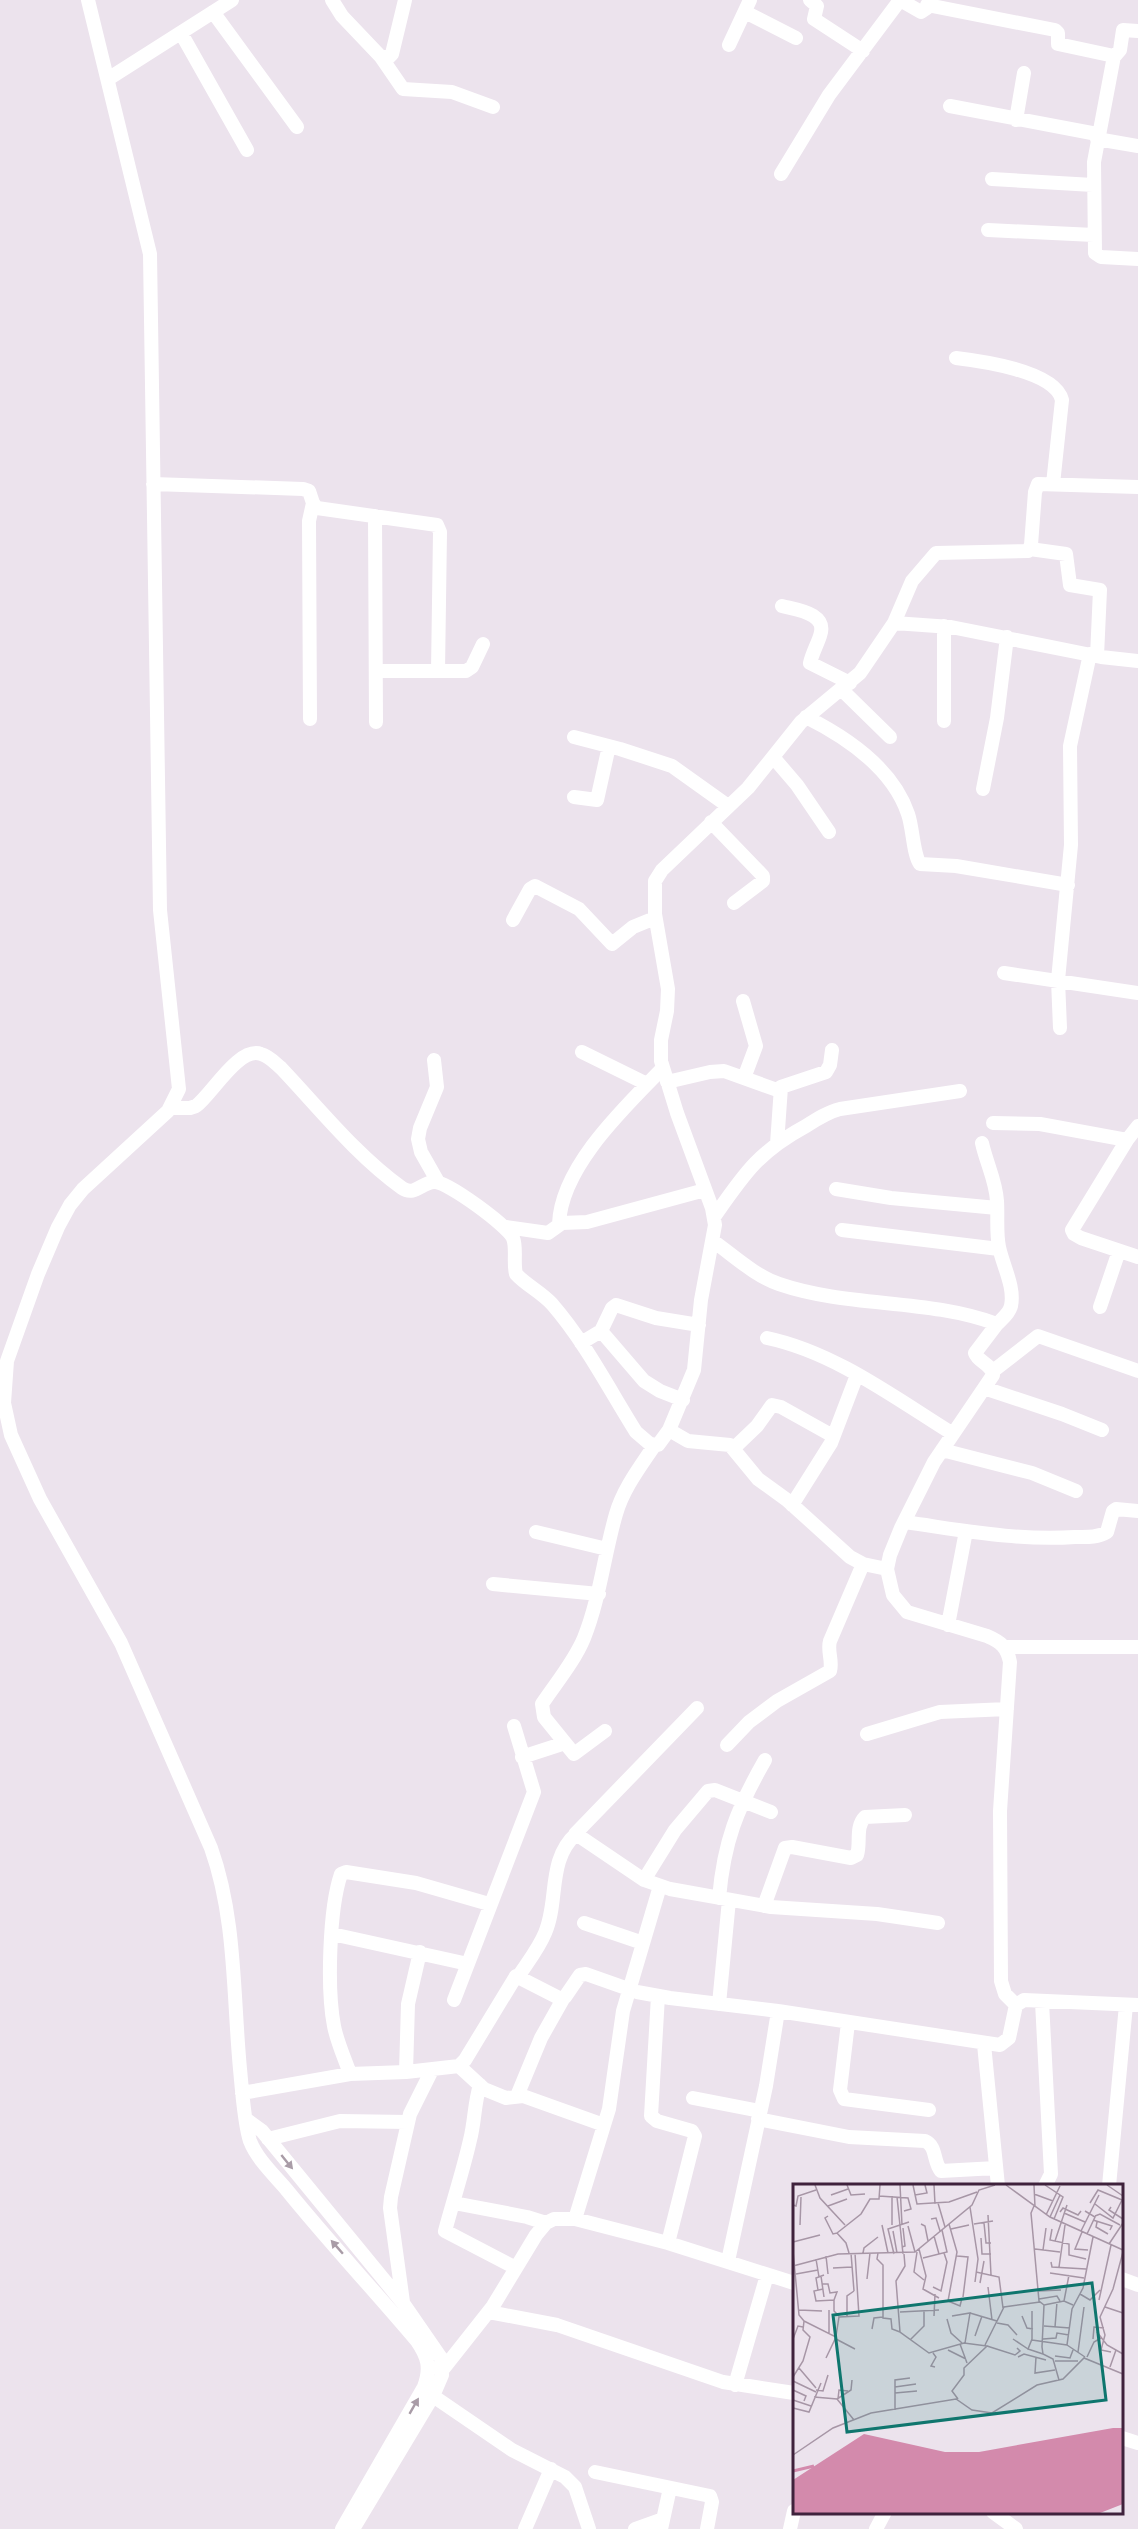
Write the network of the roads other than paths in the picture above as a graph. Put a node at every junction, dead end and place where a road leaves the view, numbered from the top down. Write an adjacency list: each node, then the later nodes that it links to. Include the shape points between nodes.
1 (88, 0): 18 (street)
2 (232, 0): 9 (street)
3 (332, 0): 15 (street)
4 (405, 0): 15 (street, via 392,54)
5 (810, 0): 14 (street, via 817,6 814,19)
6 (900, 0): 7 (street, via 921,12); 14 (street)
7 (928, 3): 16 (street, via 1055,30 1058,44)
8 (747, 6): 12 (street); 13 (street)
9 (213, 12): 11 (street); 22 (street)
10 (1138, 31): 16 (street, via 1123,30 1120,50)
11 (181, 33): 18 (street); 25 (street)
12 (796, 38)
13 (729, 45)
14 (863, 51): 26 (street, via 829,95)
15 (381, 57): 20 (street, via 406,90 452,92)
16 (1114, 57): 23 (street)
17 (1024, 73): 21 (street)
18 (108, 79): 33 (street, via 150,254)
19 (950, 106): 21 (street)
20 (493, 107)
21 (1016, 120): 23 (street)
22 (297, 127)
23 (1097, 136): 24 (street); 28 (street)
24 (1138, 146)
25 (247, 150)
26 (781, 174)
27 (992, 179): 28 (street)
28 (1093, 185): 30 (street)
29 (988, 230): 30 (street)
30 (1094, 235): 31 (street, via 1098,256)
31 (1138, 259)
32 (956, 358): 34 (street, via 1009,366 1034,376 1059,393 1062,400)
33 (153, 484): 36 (street, via 300,489 309,491); 80 (street, via 160,910 180,1081)
34 (1053, 484): 35 (street); 38 (street, via 1038,484 1036,488)
35 (1138, 487)
36 (313, 503): 37 (street, via 317,508); 50 (street, via 309,520)
37 (375, 516): 46 (street); 47 (street, via 439,528)
38 (1030, 549): 40 (street, via 936,553 912,581); 44 (street, via 1066,555 1070,585 1100,590)
39 (782, 606): 48 (street, via 816,617 821,632 810,663)
40 (894, 623): 41 (street); 48 (street, via 872,658)
41 (944, 626): 42 (street); 52 (street)
42 (1007, 637): 44 (street); 57 (street)
43 (483, 644): 47 (street, via 469,669)
44 (1093, 655): 45 (street); 62 (street, via 1070,746)
45 (1138, 661)
46 (376, 671): 47 (street); 51 (street)
47 (438, 671)
48 (846, 686): 49 (street); 54 (street)
49 (806, 717): 56 (street); 62 (street, via 843,739 893,782 908,812 920,864 956,866)
50 (310, 719)
51 (376, 722)
52 (944, 722)
53 (574, 737): 55 (street)
54 (890, 737)
55 (609, 746): 58 (street, via 597,800); 59 (street, via 672,766)
56 (773, 757): 59 (street); 61 (street)
57 (983, 789)
58 (574, 797)
59 (728, 806): 60 (street)
60 (711, 822): 63 (street, via 763,876 763,881); 64 (street, via 657,877)
61 (829, 832)
62 (1068, 885): 67 (street)
63 (734, 903)
64 (655, 918): 65 (street, via 633,927 612,944 579,909 535,886); 74 (street, via 668,989 660,1050)
65 (513, 920)
66 (1004, 973): 67 (street)
67 (1058, 980): 68 (street); 70 (street)
68 (1138, 993)
69 (743, 1001): 75 (street, via 756,1046)
70 (1060, 1028)
71 (832, 1050): 79 (street, via 826,1072 784,1086)
72 (582, 1052): 77 (street)
73 (434, 1060): 86 (street, via 437,1087 418,1139)
74 (663, 1068): 76 (street); 77 (street)
75 (744, 1078): 76 (street, via 719,1071); 79 (street)
76 (667, 1082): 88 (street)
77 (647, 1084): 91 (street, via 578,1166 561,1202)
78 (960, 1091): 85 (street, via 835,1111)
79 (780, 1092): 85 (street)
80 (170, 1108): 86 (street, via 196,1106 236,1063 250,1053 258,1053 281,1068 403,1190 414,1191); 171 (street, via 83,1189 66,1212 38,1274 7,1361 4,1403 11,1435 40,1498 121,1643 222,1877)
81 (993, 1123): 83 (street, via 1040,1124)
82 (1138, 1126): 83 (street)
83 (1127, 1140): 96 (street, via 1072,1230 1081,1238)
84 (982, 1143): 89 (street)
85 (777, 1144): 90 (street, via 744,1174)
86 (438, 1182): 92 (street)
87 (836, 1189): 89 (street)
88 (705, 1190): 90 (street); 91 (street, via 587,1222)
89 (997, 1208): 95 (street)
90 (714, 1217): 94 (street)
91 (559, 1224): 92 (street, via 544,1233)
92 (506, 1227): 103 (street, via 514,1243 516,1274 551,1303)
93 (842, 1230): 95 (street)
94 (712, 1241): 99 (street, via 778,1284 959,1313); 100 (street)
95 (999, 1249): 99 (street, via 1011,1302)
96 (1119, 1251): 97 (street); 98 (street)
97 (1138, 1257)
98 (1100, 1307)
99 (997, 1324): 104 (street, via 975,1353)
100 (699, 1325): 101 (street, via 656,1318 616,1305); 108 (street, via 694,1370)
101 (601, 1331): 103 (street); 108 (street, via 644,1381)
102 (767, 1338): 106 (street, via 801,1347)
103 (581, 1343): 113 (street, via 636,1432)
104 (993, 1371): 105 (street, via 1038,1336); 107 (street)
105 (1138, 1371)
106 (857, 1375): 111 (street); 112 (street)
107 (984, 1388): 110 (street); 111 (street)
108 (683, 1400): 109 (street)
109 (669, 1430): 113 (street); 114 (street, via 688,1441)
110 (1102, 1430)
111 (953, 1434): 115 (street)
112 (833, 1436): 114 (street, via 772,1405); 117 (street)
113 (654, 1446): 122 (street, via 631,1480 619,1507)
114 (734, 1448): 117 (street, via 758,1479)
115 (942, 1450): 116 (street, via 1032,1473); 119 (street)
116 (1076, 1491)
117 (792, 1504): 123 (street, via 850,1557)
118 (1138, 1511): 120 (street, via 1116,1509 1107,1532 1097,1536 1030,1539)
119 (904, 1521): 120 (street); 124 (street)
120 (966, 1531): 127 (street)
121 (536, 1532): 122 (street)
122 (608, 1550): 126 (street)
123 (863, 1564): 124 (street); 136 (street, via 830,1641 830,1671 777,1701)
124 (888, 1569): 127 (street, via 893,1594 907,1612)
125 (493, 1584): 126 (street)
126 (599, 1594): 135 (street, via 575,1657 542,1704 544,1717)
127 (948, 1625): 128 (street, via 987,1636)
128 (1005, 1647): 129 (street); 131 (street, via 1010,1662)
129 (1138, 1647)
130 (697, 1708): 142 (street)
131 (1007, 1709): 134 (street, via 940,1712); 161 (street, via 1000,1811 1001,1981 1005,1994)
132 (514, 1726): 137 (street)
133 (605, 1731): 135 (street, via 575,1754)
134 (867, 1734)
135 (565, 1743): 137 (street)
136 (727, 1744)
137 (522, 1757): 146 (street, via 534,1792)
138 (765, 1760): 139 (street)
139 (742, 1801): 140 (street); 143 (street, via 708,1791 675,1830); 145 (street, via 724,1853)
140 (771, 1812)
141 (904, 1815): 147 (street, via 865,1817 860,1823 857,1856 851,1858 785,1848)
142 (575, 1834): 143 (street); 154 (street, via 558,1863 546,1932)
143 (644, 1880): 144 (street)
144 (660, 1886): 145 (street); 151 (street)
145 (724, 1899): 147 (street); 160 (street)
146 (489, 1904): 150 (street, via 416,1882 346,1872 340,1877); 153 (street)
147 (764, 1906): 149 (street)
148 (584, 1923): 151 (street)
149 (938, 1923)
150 (332, 1934): 152 (street); 169 (street, via 330,2005)
151 (643, 1943): 155 (street)
152 (420, 1952): 153 (street); 168 (street, via 408,2004)
153 (468, 1964): 158 (street)
154 (518, 1977): 157 (street); 166 (street, via 513,1978)
155 (629, 1989): 156 (street); 157 (street, via 582,1974); 178 (street)
156 (658, 1996): 160 (street); 187 (street, via 651,2116 692,2131 695,2136)
157 (563, 1999): 172 (street, via 541,2038)
158 (454, 2000)
159 (1042, 2002): 161 (street, via 1024,2000); 162 (street); 182 (street, via 1051,2174)
160 (719, 2004): 163 (street)
161 (1016, 2005): 165 (street, via 1009,2038 1000,2045)
162 (1132, 2005): 183 (street)
163 (778, 2011): 164 (street); 175 (street)
164 (848, 2023): 165 (street); 174 (street, via 840,2090 844,2099)
165 (984, 2044): 180 (street)
166 (459, 2066): 167 (street); 170 (street)
167 (432, 2070): 168 (street); 177 (street)
168 (406, 2072): 169 (street)
169 (350, 2074): 171 (street)
170 (480, 2085): 172 (street, via 506,2098); 184 (street)
171 (242, 2093): 176 (street)
172 (517, 2097): 178 (street)
173 (693, 2098): 175 (street)
174 (929, 2110)
175 (759, 2115): 180 (street, via 849,2137 925,2141 933,2148 941,2171); 188 (street)
176 (247, 2120): 179 (street); 197 (street, one-way to 176, via 426,2354 417,2341 257,2154 250,2141)
177 (408, 2122): 179 (street, via 340,2121); 194 (street, via 390,2208)
178 (604, 2126): 185 (street)
179 (268, 2139): 194 (street, one-way to 194)
180 (996, 2168): 181 (street)
181 (998, 2184)
182 (1047, 2184)
183 (1109, 2184)
184 (453, 2203): 186 (street); 189 (street, via 446,2232)
185 (575, 2219): 186 (street); 187 (street)
186 (546, 2223): 189 (street)
187 (668, 2243): 188 (street)
188 (728, 2261): 190 (street)
189 (516, 2268): 195 (street)
190 (767, 2275): 192 (street); 198 (street)
191 (1123, 2279): 193 (street)
192 (793, 2282)
193 (1138, 2285)
194 (403, 2303): 196 (street)
195 (489, 2312): 196 (street); 198 (street, via 557,2325)
196 (444, 2368): 197 (street); 200 (street)
197 (429, 2370): 210 (street, one-way to 197, via 424,2387)
198 (735, 2385): 199 (street)
199 (793, 2393)
200 (433, 2396): 203 (street, via 512,2450); 211 (street)
201 (1123, 2438): 202 (street)
202 (1138, 2443)
203 (551, 2469): 212 (street); 213 (street, via 575,2487)
204 (596, 2472): 205 (street)
205 (670, 2488): 209 (street); 215 (street, via 710,2496)
206 (794, 2514): 216 (street)
207 (884, 2514): 217 (street)
208 (996, 2514): 218 (street)
209 (662, 2524): 214 (street)
210 (342, 2529)
211 (353, 2529)
212 (525, 2529)
213 (589, 2529)
214 (636, 2529)
215 (707, 2529)
216 (790, 2529)
217 (876, 2529)
218 (1016, 2529)

